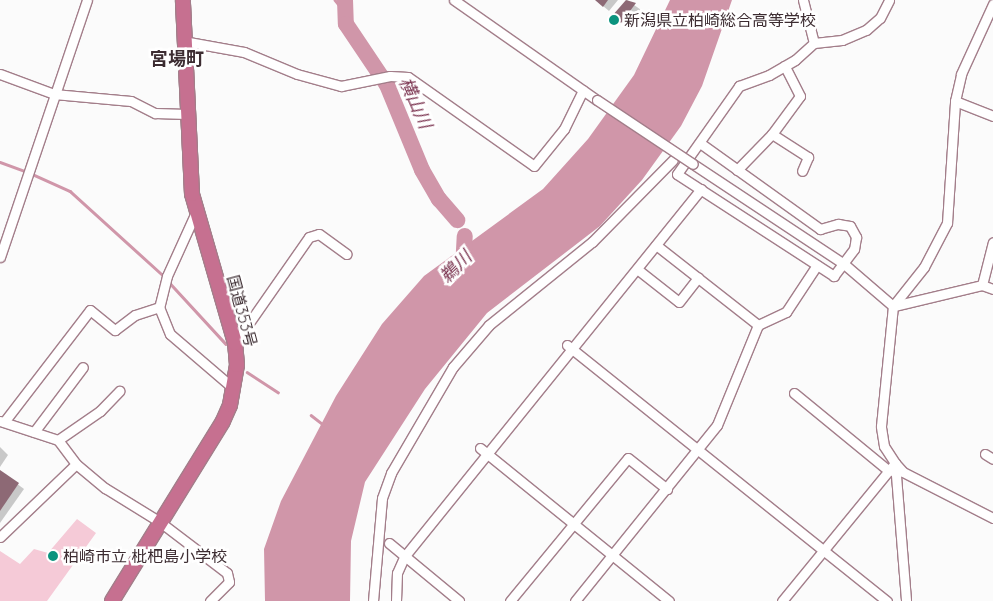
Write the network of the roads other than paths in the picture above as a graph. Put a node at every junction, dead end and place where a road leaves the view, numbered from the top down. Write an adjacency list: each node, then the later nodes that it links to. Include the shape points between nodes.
1 (87, 0): 12 (street)
2 (183, 0): 7 (highway, 国道353号)
3 (454, 0): 11 (street)
4 (803, 0): 8 (street)
5 (889, 0): 8 (street, via 880,18 866,30 842,40)
6 (993, 4): 13 (street, via 961,74)
7 (183, 41): 11 (street, via 244,52 333,84 348,85 390,76 408,77 534,166 564,129); 14 (highway, 国道353号)
8 (814, 43): 9 (street)
9 (785, 66): 16 (street, via 800,96); 17 (street, via 739,86)
10 (0, 74): 12 (street)
11 (583, 90): 28 (street, bridge)
12 (54, 94): 14 (street, via 131,100 155,113); 25 (street)
13 (955, 101): 15 (street); 34 (street, via 947,222 924,267)
14 (187, 114): 22 (highway, 国道353号)
15 (993, 116)
16 (772, 134): 19 (street); 20 (street, via 808,157)
17 (700, 143): 19 (street); 21 (street, via 677,174)
18 (673, 160): 61 (street, via 592,242 489,325 453,367 388,481 382,498)
19 (738, 170): 28 (street, via 820,229 838,224 850,226 856,237 854,249)
20 (802, 171)
21 (702, 189): 24 (street); 29 (street)
22 (196, 212): 35 (street, via 166,279); 37 (highway, 国道353号)
23 (993, 242): 32 (street)
24 (656, 245): 30 (street); 31 (street)
25 (2, 247): 27 (street)
26 (347, 254): 37 (street, via 319,234 309,237)
27 (0, 257)
28 (844, 264): 29 (street, via 834,276); 34 (street)
29 (817, 265): 36 (street, via 786,312)
30 (637, 269): 31 (street, via 678,302); 38 (street)
31 (698, 278): 36 (street)
32 (982, 285): 33 (street); 34 (street)
33 (993, 289)
34 (893, 306): 49 (street, via 881,426)
35 (159, 307): 40 (street, via 170,334); 43 (street, via 135,314 115,330 90,310)
36 (758, 325): 47 (street, via 717,424)
37 (235, 343): 40 (highway, 国道353号, via 237,365)
38 (570, 347): 46 (street); 47 (street)
39 (83, 367): 44 (street)
40 (233, 388): 52 (highway, 国道353号, via 223,421)
41 (119, 391): 45 (street, via 100,411)
42 (794, 392): 49 (street)
43 (2, 422): 44 (street)
44 (34, 432): 45 (street)
45 (58, 440): 48 (street)
46 (484, 451): 53 (street); 58 (street)
47 (698, 451): 50 (street); 56 (street)
48 (76, 464): 52 (street, via 104,488); 54 (street)
49 (892, 467): 51 (street); 56 (street); 69 (street)
50 (667, 489): 53 (street, via 628,458); 57 (street)
51 (993, 518)
52 (160, 522): 59 (highway, 国道353号); 60 (street, via 227,573 229,582)
53 (573, 524): 57 (street); 64 (street)
54 (0, 538)
55 (389, 543): 58 (street)
56 (823, 550): 67 (street); 68 (street)
57 (612, 556): 65 (street); 66 (street)
58 (404, 557): 62 (street, via 398,573); 63 (street)
59 (112, 601)
60 (210, 601)
61 (373, 601)
62 (396, 601)
63 (459, 601)
64 (510, 601)
65 (575, 601)
66 (669, 601)
67 (782, 601)
68 (887, 601)
69 (906, 601)

